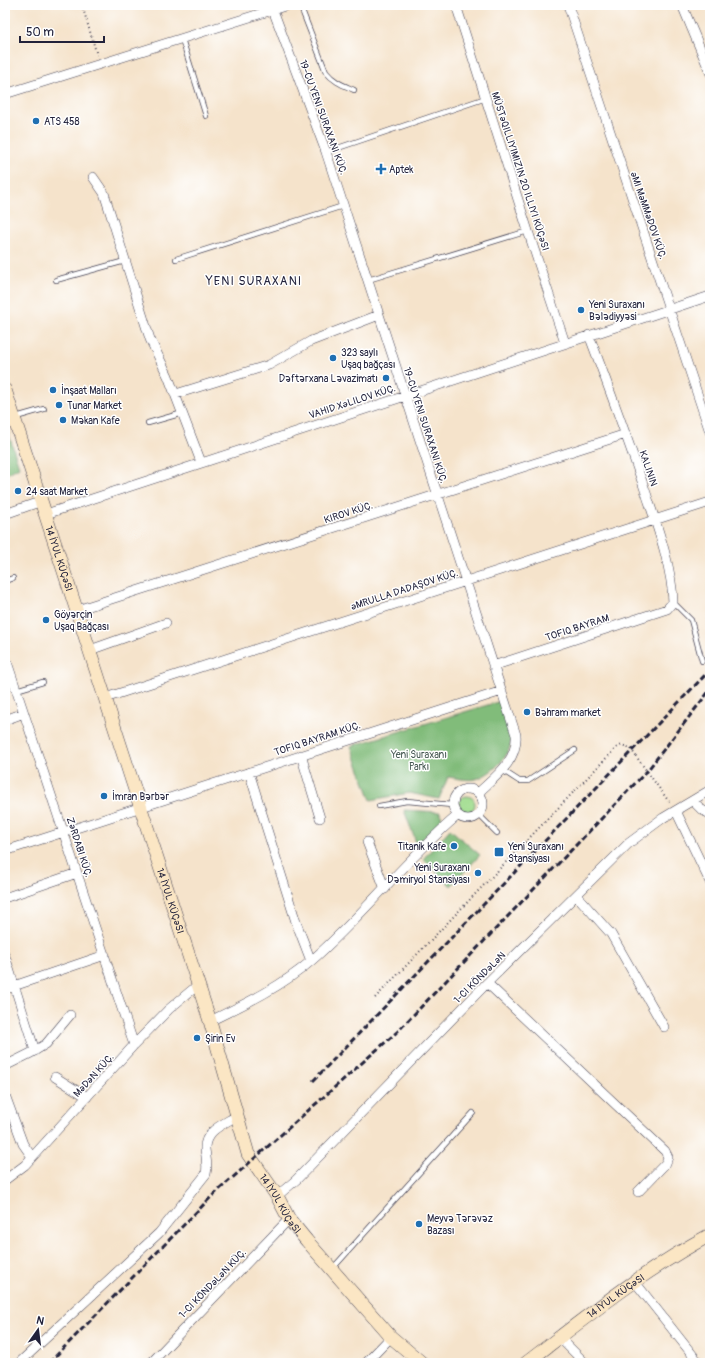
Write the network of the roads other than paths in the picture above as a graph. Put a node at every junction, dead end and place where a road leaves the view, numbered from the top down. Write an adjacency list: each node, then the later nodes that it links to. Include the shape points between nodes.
1 (288, 5): 6 (street)
2 (300, 5): 9 (lane, via 326,72 340,84)
3 (456, 5): 11 (street, MÜSTƏQILLIYIMIZIN 20 ILLIYI KÜÇƏSI)
4 (568, 5): 22 (street, ƏMI MƏMMƏDOV KÜÇ.)
5 (682, 5): 8 (street)
6 (274, 10): 7 (street); 13 (street)
7 (182, 39): 10 (street); 12 (lane)
8 (710, 72)
9 (354, 90)
10 (5, 94)
11 (486, 98): 13 (lane); 16 (street, MÜSTƏQILLIYIMIZIN 20 ILLIYI KÜÇƏSI)
12 (206, 116)
13 (326, 152): 15 (street)
14 (93, 177): 18 (street, via 104,194)
15 (343, 206): 17 (lane); 20 (street)
16 (528, 231): 20 (lane); 25 (street, MÜSTƏQILLIYIMIZIN 20 ILLIYI KÜÇƏSI)
17 (176, 259)
18 (126, 260): 19 (lane); 27 (street, via 150,339)
19 (56, 280)
20 (368, 280): 23 (street)
21 (710, 296): 22 (street, VAHID XƏLILOV KÜÇ.)
22 (669, 309): 24 (street, VAHID XƏLILOV KÜÇ.); 33 (street, ƏMI MƏMMƏDOV KÜÇ.)
23 (379, 315): 27 (street, via 311,341 269,365); 28 (street)
24 (589, 335): 25 (street, VAHID XƏLILOV KÜÇ.); 34 (street, KALININ)
25 (565, 342): 28 (street, VAHID XƏLILOV KÜÇ.)
26 (5, 390): 31 (street, 14 İYUL KÜÇƏSI)
27 (176, 394): 30 (street)
28 (405, 395): 35 (street, VAHID XƏLILOV KÜÇ.); 36 (street)
29 (44, 409): 31 (lane)
30 (183, 413): 32 (lane); 35 (street)
31 (14, 417): 37 (street, 14 İYUL KÜÇƏSI)
32 (148, 423)
33 (710, 432)
34 (626, 434): 36 (street, KIROV KÜÇ.); 41 (street, KALININ)
35 (201, 462): 40 (street, VAHID XƏLILOV KÜÇ.)
36 (437, 495): 44 (street); 46 (street, KIROV KÜÇ.)
37 (42, 501): 39 (street); 40 (street, 14 İYUL KÜÇƏSI)
38 (710, 502): 41 (street, ƏMRULLA DADAŞOV KÜÇ.)
39 (5, 514)
40 (46, 514): 46 (street, 14 İYUL KÜÇƏSI)
41 (655, 520): 44 (street, ƏMRULLA DADAŞOV KÜÇ.); 45 (street, KALININ, via 671,580)
42 (13, 578): 43 (lane)
43 (5, 581)
44 (466, 581): 51 (street); 55 (street, ƏMRULLA DADAŞOV KÜÇ.)
45 (670, 606): 50 (lane, via 692,620); 51 (street, TOFIQ BAYRAM)
46 (77, 610): 48 (street, 14 İYUL KÜÇƏSI)
47 (166, 623): 48 (street)
48 (90, 650): 55 (street, 14 İYUL KÜÇƏSI)
49 (5, 656): 53 (street, ZƏRDABI KÜÇ.)
50 (702, 661)
51 (493, 666): 54 (street)
52 (42, 682): 53 (lane)
53 (16, 690): 56 (street, ZƏRDABI KÜÇ.)
54 (502, 692): 59 (street, TOFIQ BAYRAM KÜÇ.); 60 (street, via 516,735 512,757)
55 (105, 698): 66 (street, 14 İYUL KÜÇƏSI)
56 (24, 713): 57 (street); 73 (street, ZƏRDABI KÜÇ.)
57 (5, 720)
58 (574, 750): 60 (lane, via 528,781 519,781)
59 (301, 755): 61 (street, TOFIQ BAYRAM KÜÇ.); 72 (street)
60 (502, 770): 63 (street)
61 (249, 772): 66 (street, TOFIQ BAYRAM KÜÇ.); 84 (street, via 296,922)
62 (710, 790): 64 (street, 1-CI KÖNDƏLƏN)
63 (478, 793): 65 (street, via 473,790 461,790 456,794); 70 (street, via 483,804)
64 (693, 801): 68 (street, 1-CI KÖNDƏLƏN); 69 (street)
65 (452, 805): 67 (lane, via 408,801); 71 (street)
66 (140, 806): 73 (street, TOFIQ BAYRAM KÜÇ.); 86 (street, 14 İYUL KÜÇƏSI)
67 (379, 806)
68 (676, 811): 78 (street); 80 (street, 1-CI KÖNDƏLƏN, via 629,843)
69 (710, 814)
70 (479, 815): 71 (street, via 469,820); 74 (lane)
71 (457, 816): 79 (street)
72 (320, 818)
73 (64, 832): 76 (street, TOFIQ BAYRAM KÜÇ.); 77 (street, ZƏRDABI KÜÇ.)
74 (497, 833)
75 (367, 842): 79 (street)
76 (5, 851)
77 (77, 873): 81 (street); 82 (street, ZƏRDABI KÜÇ.)
78 (710, 882)
79 (384, 889): 84 (street)
80 (577, 896): 85 (street, 1-CI KÖNDƏLƏN); 91 (street, via 611,934)
81 (7, 897)
82 (104, 955): 87 (street); 92 (street, ZƏRDABI KÜÇ.)
83 (5, 956): 87 (street)
84 (311, 960): 90 (street, via 267,991)
85 (487, 983): 102 (street, via 665,1151 668,1157 666,1163); 103 (street, 1-CI KÖNDƏLƏN, via 296,1180)
86 (198, 985): 90 (street, 14 İYUL KÜÇƏSI); 92 (street, MƏDƏN KÜÇ., via 183,996)
87 (15, 986): 88 (street); 93 (street)
88 (5, 989)
89 (70, 1015): 93 (street, via 46,1044)
90 (210, 1021): 99 (street, 14 İYUL KÜÇƏSI)
91 (664, 1027)
92 (134, 1045): 97 (street, MƏDƏN KÜÇ.)
93 (35, 1051): 94 (street)
94 (5, 1066)
95 (55, 1077): 97 (street)
96 (5, 1095): 100 (street, via 23,1144)
97 (87, 1097): 100 (street, MƏDƏN KÜÇ.)
98 (473, 1113): 106 (lane)
99 (238, 1115): 103 (street, 14 İYUL KÜÇƏSI, via 246,1150); 110 (street, via 208,1134 206,1174 159,1233)
100 (32, 1157): 101 (street, MƏDƏN KÜÇ., via 17,1173)
101 (5, 1180)
102 (638, 1192)
103 (277, 1196): 104 (street, 14 İYUL KÜÇƏSI)
104 (289, 1219): 106 (street, 14 İYUL KÜÇƏSI); 111 (street, 1-CI KÖNDƏLƏN KÜÇ.)
105 (710, 1235): 107 (street, 14 İYUL KÜÇƏSI, via 682,1250)
106 (332, 1269): 108 (street, 14 İYUL KÜÇƏSI)
107 (635, 1282): 109 (street, 14 İYUL KÜÇƏSI); 116 (street)
108 (391, 1337): 112 (street); 113 (street, 14 İYUL KÜÇƏSI)
109 (560, 1338): 114 (street, 14 İYUL KÜÇƏSI); 115 (street)
110 (19, 1363)
111 (151, 1363)
112 (366, 1363)
113 (422, 1363)
114 (526, 1363)
115 (585, 1363)
116 (699, 1363)

